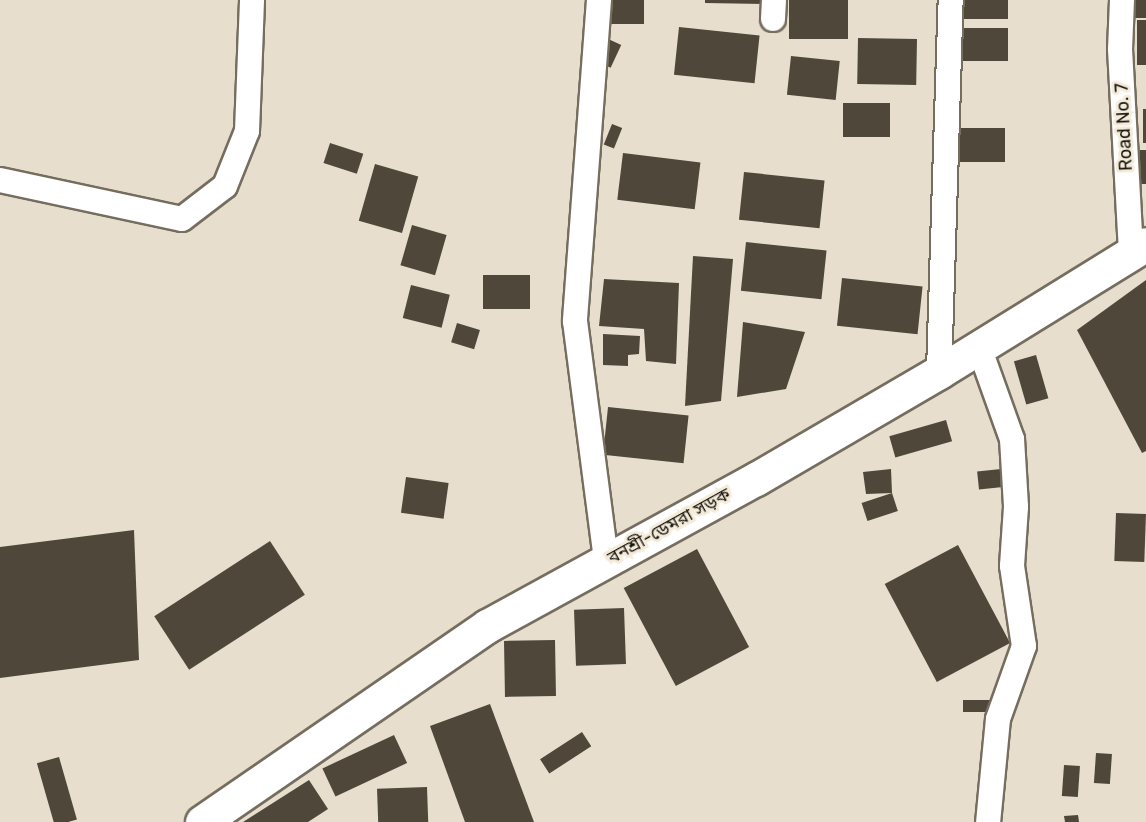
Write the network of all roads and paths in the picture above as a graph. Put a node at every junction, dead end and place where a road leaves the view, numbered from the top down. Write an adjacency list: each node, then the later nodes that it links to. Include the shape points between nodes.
1 (252, 0): 5 (street, via 247,130 225,186 182,219)
2 (599, 0): 9 (street, via 575,321)
3 (951, 0): 8 (street)
4 (1122, 0): 6 (street, Road No. 7, via 1119,49)
5 (0, 180)
6 (1138, 249): 7 (main road, বনশ্রী-ডেমরা সড়ক)
7 (979, 347): 8 (main road, বনশ্রী-ডেমরা সড়ক); 11 (street, via 1011,439 1016,507 1012,566 1024,646 998,719)
8 (939, 372): 9 (main road, বনশ্রী-ডেমরা সড়ক)
9 (606, 561): 10 (main road, বনশ্রী-ডেমরা সড়ক, via 486,626)
10 (202, 822)
11 (988, 822)

